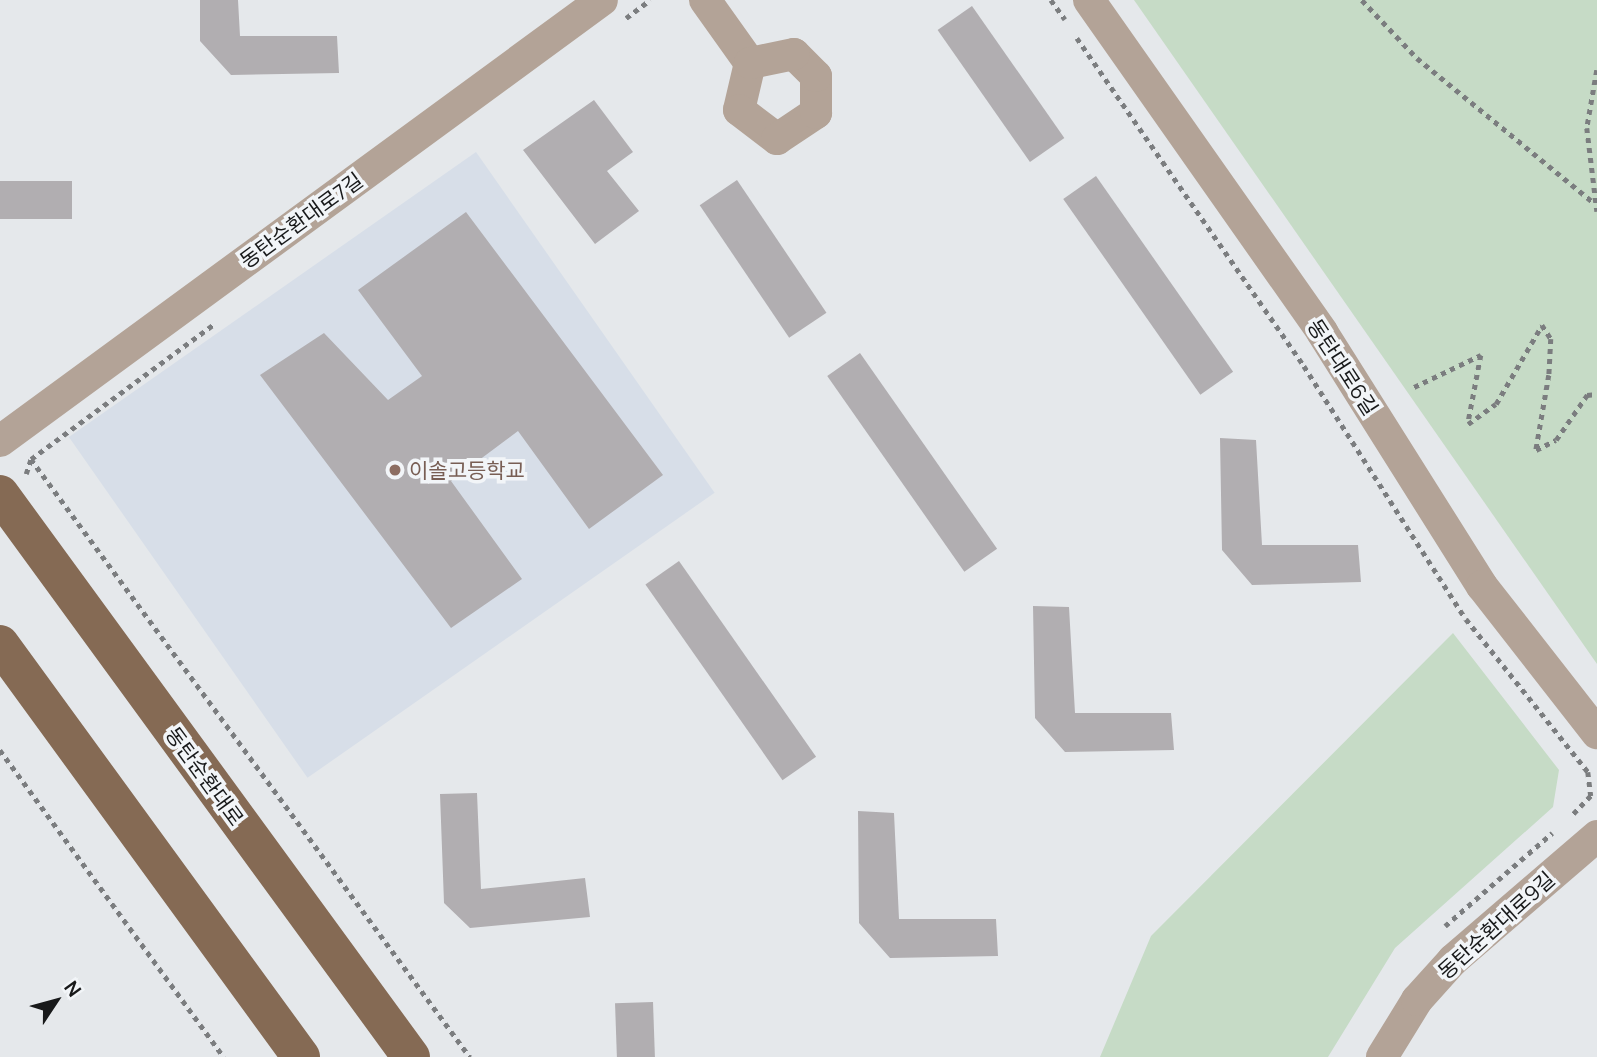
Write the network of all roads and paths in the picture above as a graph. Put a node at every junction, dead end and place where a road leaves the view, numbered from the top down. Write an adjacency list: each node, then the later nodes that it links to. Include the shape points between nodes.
1 (602, 0): 14 (street, 동탄순환대로7길)
2 (705, 0): 8 (street)
3 (1051, 0): 6 (path)
4 (1089, 0): 18 (street, 동탄대로6길, via 1322,332 1482,586)
5 (1363, 0): 10 (path, via 1418,58)
6 (1066, 22)
7 (1074, 33): 20 (path, via 1304,366 1466,619 1588,772 1591,796)
8 (750, 63)
9 (1597, 70): 10 (path, via 1587,128)
10 (1596, 203): 11 (path)
11 (1597, 211)
12 (1414, 387): 13 (path, via 1481,355 1468,424 1496,404 1542,325 1551,339 1536,450 1556,440 1587,395)
13 (1597, 394)
14 (0, 441)
15 (31, 459): 27 (path)
16 (0, 494): 26 (main road, 동탄순환대로)
17 (0, 644): 25 (main road)
18 (1597, 733)
19 (0, 750): 24 (path)
20 (1565, 822)
21 (1555, 831): 23 (path)
22 (1597, 836): 28 (street, 동탄순환대로9길, via 1453,960 1417,1000)
23 (1435, 935)
24 (224, 1057)
25 (301, 1057)
26 (411, 1057)
27 (470, 1057)
28 (1382, 1057)

